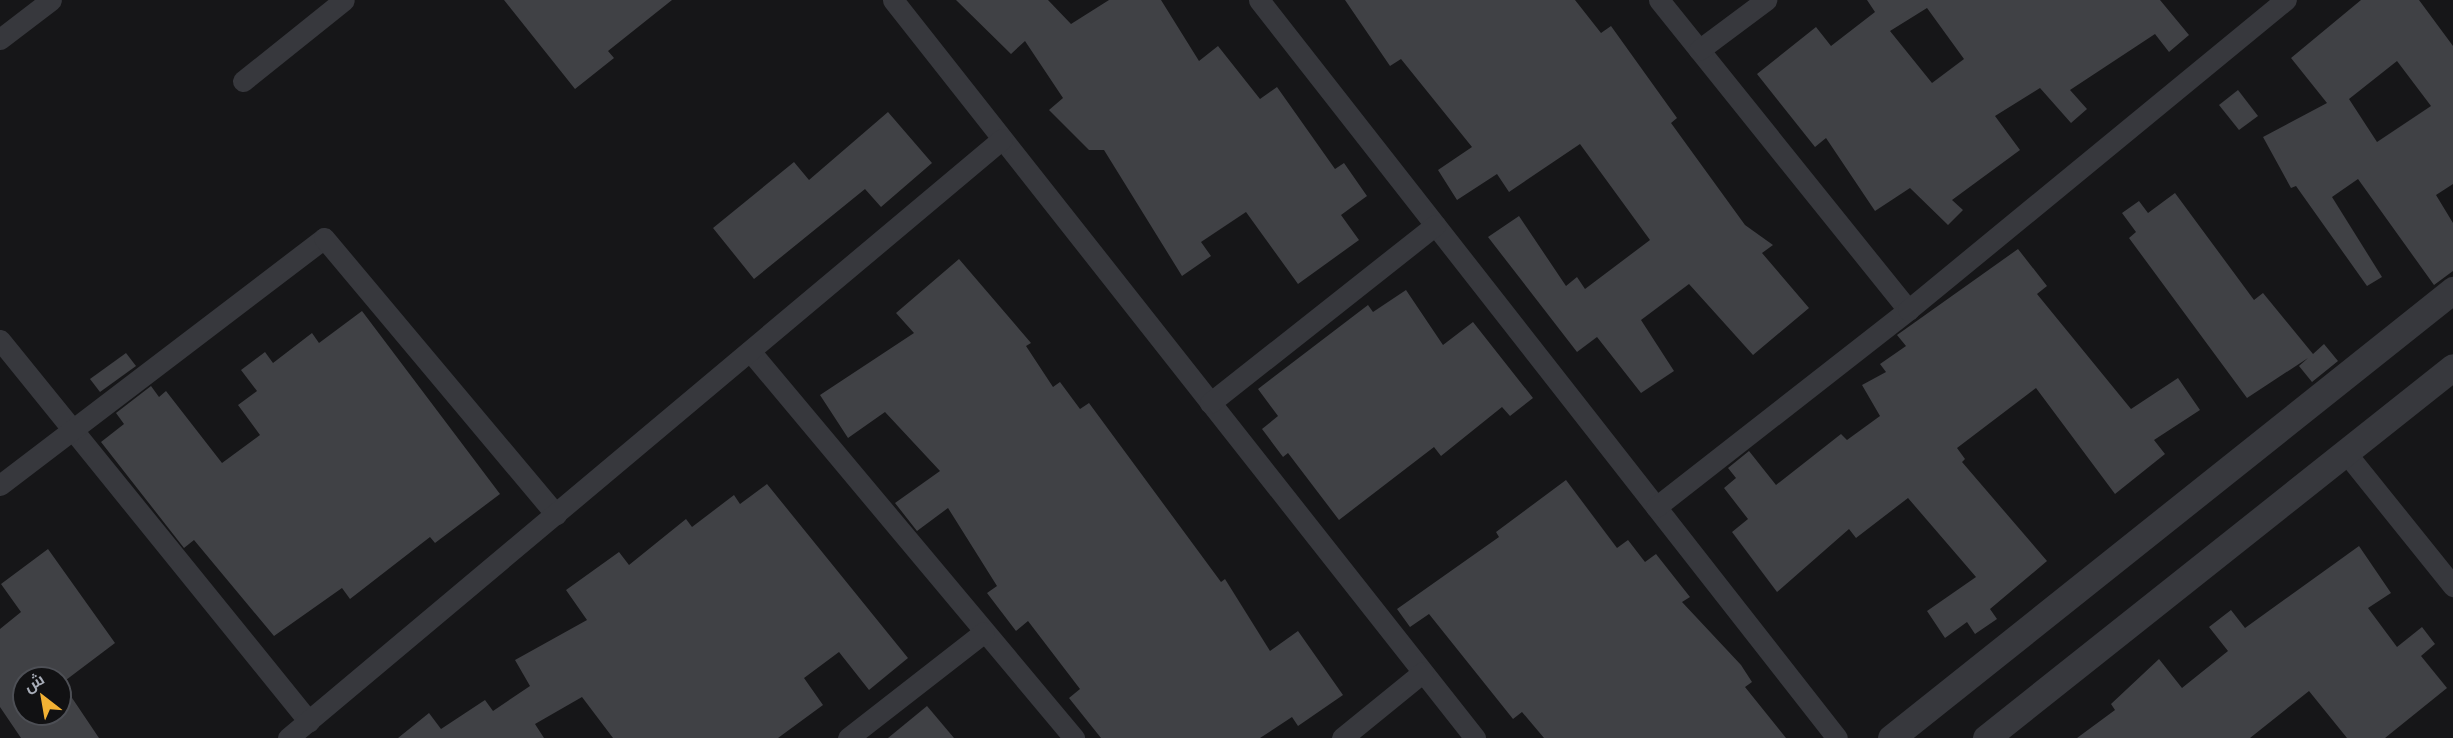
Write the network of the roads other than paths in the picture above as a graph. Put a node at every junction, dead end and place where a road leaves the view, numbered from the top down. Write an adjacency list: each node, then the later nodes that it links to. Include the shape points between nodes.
1 (51, 0): 8 (street)
2 (344, 0): 10 (street)
3 (893, 0): 11 (street)
4 (1259, 0): 12 (street)
5 (1659, 0): 9 (street)
6 (1766, 0): 9 (street)
7 (2286, 0): 14 (street)
8 (0, 39)
9 (1699, 50): 14 (street)
10 (243, 81)
11 (1002, 139): 16 (street); 18 (street)
12 (1435, 225): 18 (street); 22 (street)
13 (2453, 290): 34 (street)
14 (1908, 310): 22 (street)
15 (0, 339): 19 (street)
16 (750, 351): 23 (street); 25 (street)
17 (2453, 367): 20 (street)
18 (1210, 403): 26 (street)
19 (71, 427): 21 (street); 23 (street, via 324,238); 27 (street)
20 (2346, 453): 24 (street); 35 (street)
21 (0, 485)
22 (1656, 507): 33 (street)
23 (556, 514): 27 (street)
24 (2453, 586)
25 (984, 632): 29 (street); 30 (street)
26 (1423, 672): 31 (street); 32 (street)
27 (309, 722): 28 (street)
28 (288, 738)
29 (848, 738)
30 (1074, 738)
31 (1342, 738)
32 (1475, 738)
33 (1837, 738)
34 (1891, 738)
35 (1986, 738)

